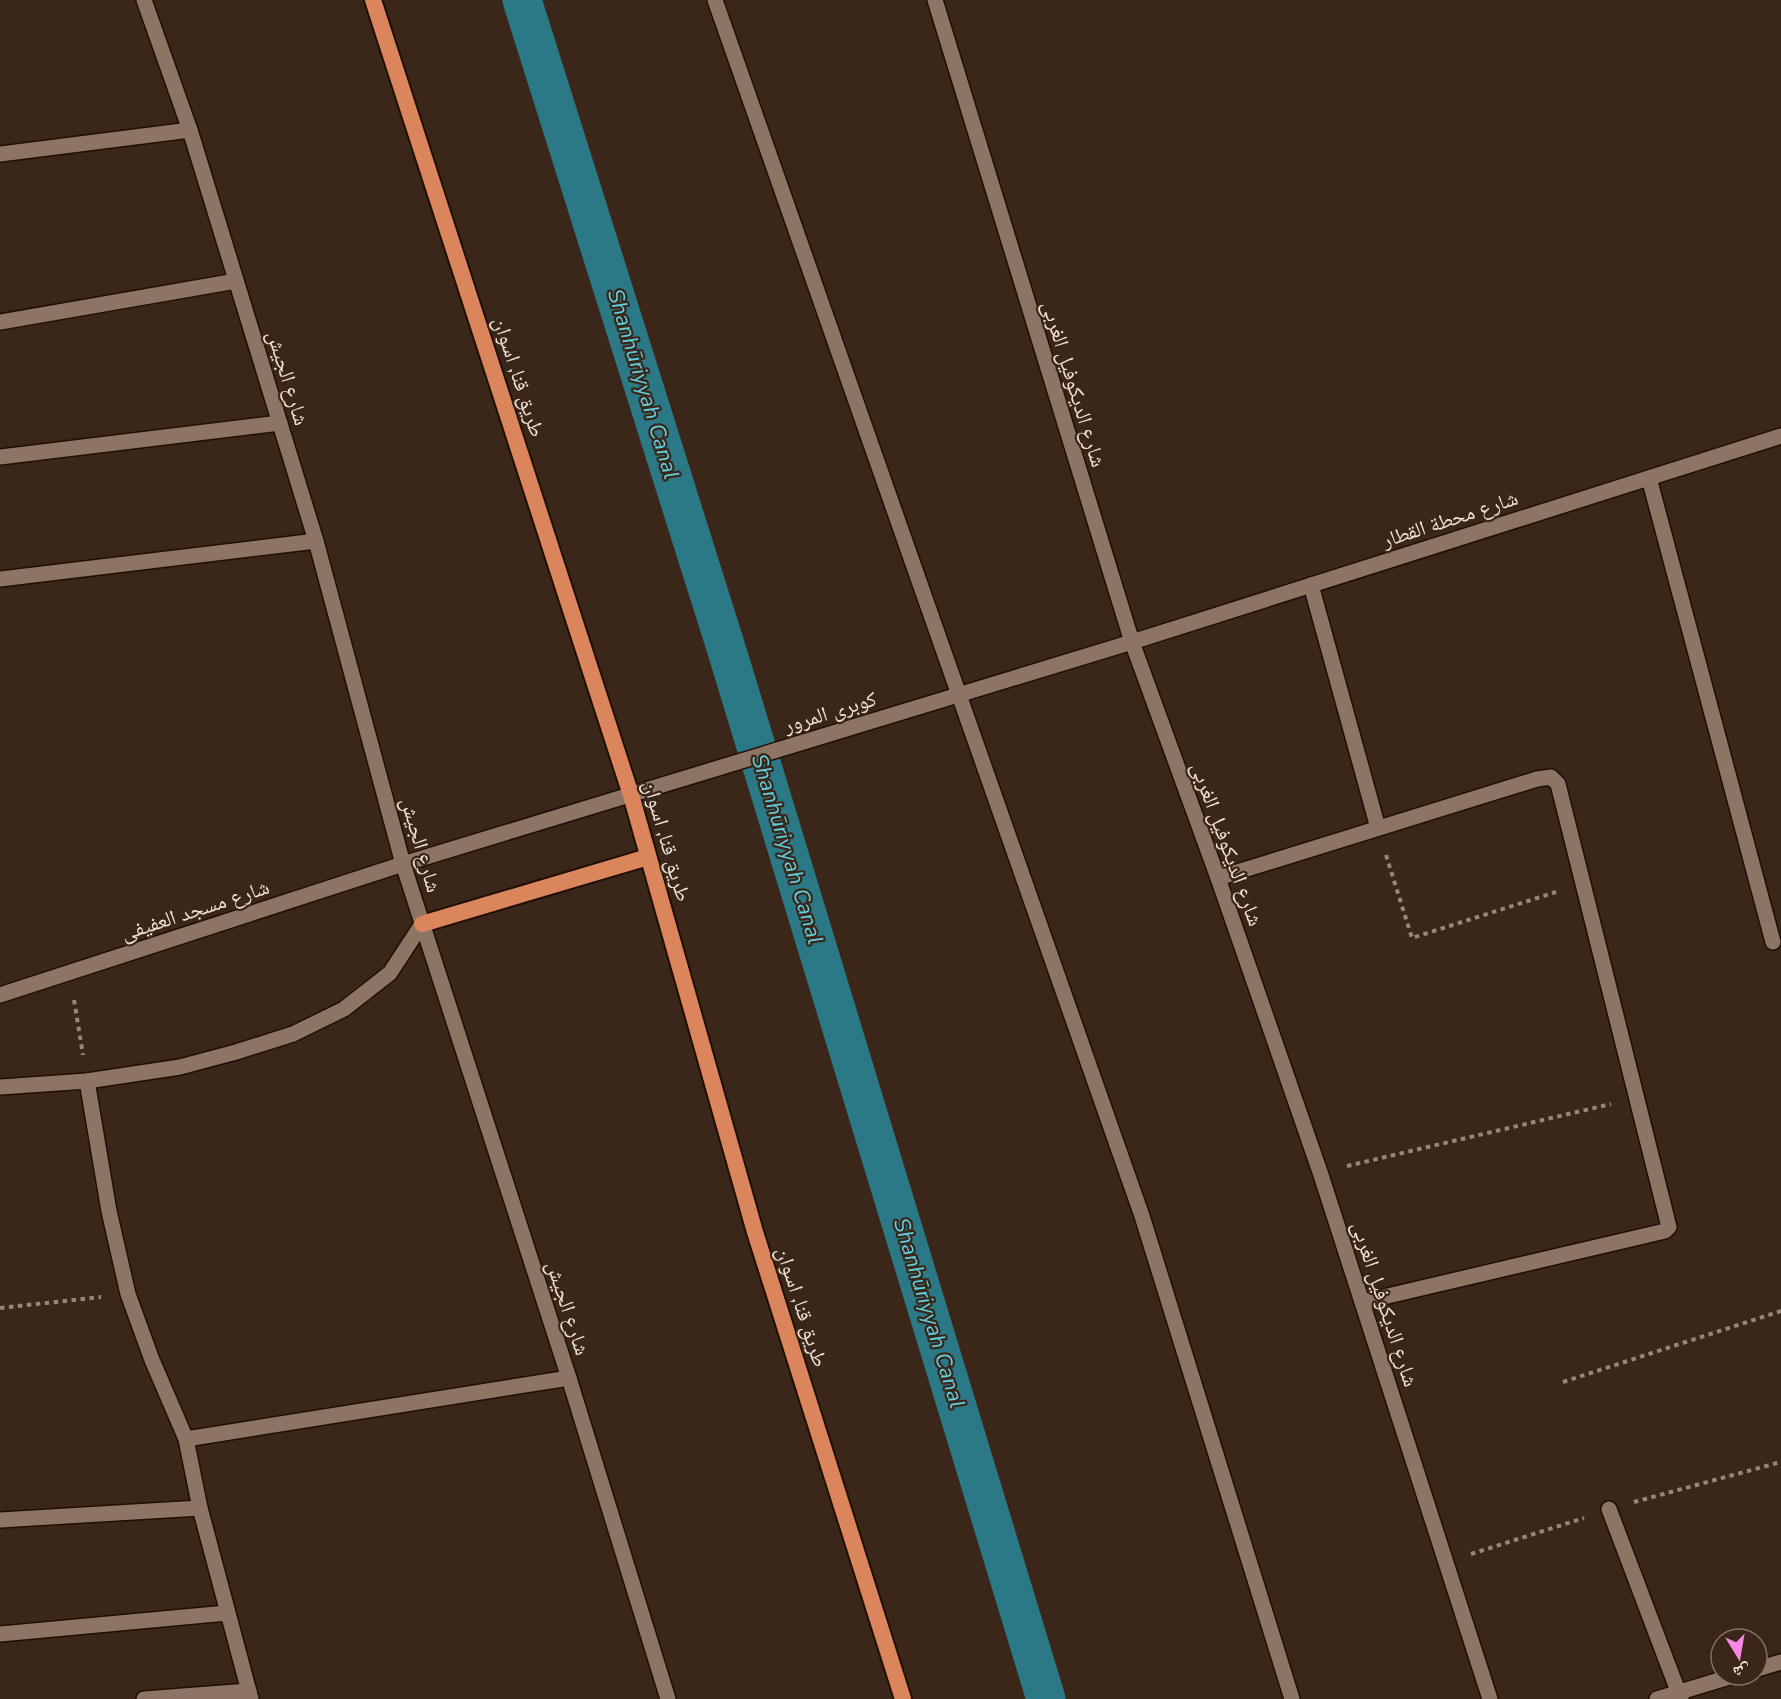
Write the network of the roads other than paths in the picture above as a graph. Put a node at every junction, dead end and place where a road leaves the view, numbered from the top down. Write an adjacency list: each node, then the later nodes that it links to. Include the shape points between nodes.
1 (144, 0): 5 (street, شارع الجيش)
2 (373, 0): 18 (highway, طريق قنا, اسوان)
3 (715, 0): 17 (street)
4 (934, 0): 16 (street, شارع الديكوفيل الغربى)
5 (190, 130): 6 (street); 7 (street, شارع الجيش)
6 (0, 154)
7 (236, 281): 8 (street); 9 (street, شارع الجيش)
8 (0, 322)
9 (280, 423): 11 (street); 13 (street, شارع الجيش)
10 (1781, 436): 12 (street, شارع محطة القطار)
11 (0, 457)
12 (1649, 478): 15 (street, شارع محطة القطار); 24 (street)
13 (316, 541): 14 (street); 21 (street, شارع الجيش)
14 (0, 579)
15 (1311, 585): 16 (street, شارع محطة القطار); 19 (street)
16 (1132, 642): 17 (street, كوبرى المرور); 22 (street, شارع الديكوفيل الغربى)
17 (960, 694): 18 (street, كوبرى المرور); 42 (street, via 1142,1216)
18 (631, 795): 20 (highway, طريق قنا, اسوان); 21 (street, كوبرى المرور)
19 (1378, 828): 22 (street); 28 (street, via 1537,779 1551,777 1558,784 1670,1224 1668,1229)
20 (648, 857): 23 (highway); 41 (highway, طريق قنا, اسوان, via 755,1232)
21 (403, 864): 23 (street, شارع الجيش); 25 (street, شارع مسجد العفيفى)
22 (1218, 878): 28 (street, شارع الديكوفيل الغربى)
23 (422, 924): 26 (street, via 390,973 344,1010 293,1034 180,1067); 29 (street, شارع الجيش)
24 (1773, 942)
25 (0, 995)
26 (87, 1081): 27 (street); 30 (street, via 128,1294)
27 (0, 1087)
28 (1362, 1302): 43 (street, شارع الديكوفيل الغربى)
29 (569, 1378): 30 (street); 40 (street, شارع الجيش)
30 (186, 1439): 31 (street)
31 (200, 1508): 33 (street); 34 (street)
32 (1608, 1509): 38 (street)
33 (0, 1520)
34 (227, 1613): 35 (street); 37 (street)
35 (0, 1635)
36 (1709, 1685): 38 (street)
37 (250, 1695): 39 (street)
38 (1680, 1695): 44 (street)
39 (144, 1699)
40 (668, 1699)
41 (903, 1699)
42 (1292, 1699)
43 (1490, 1699)
44 (1657, 1699)

